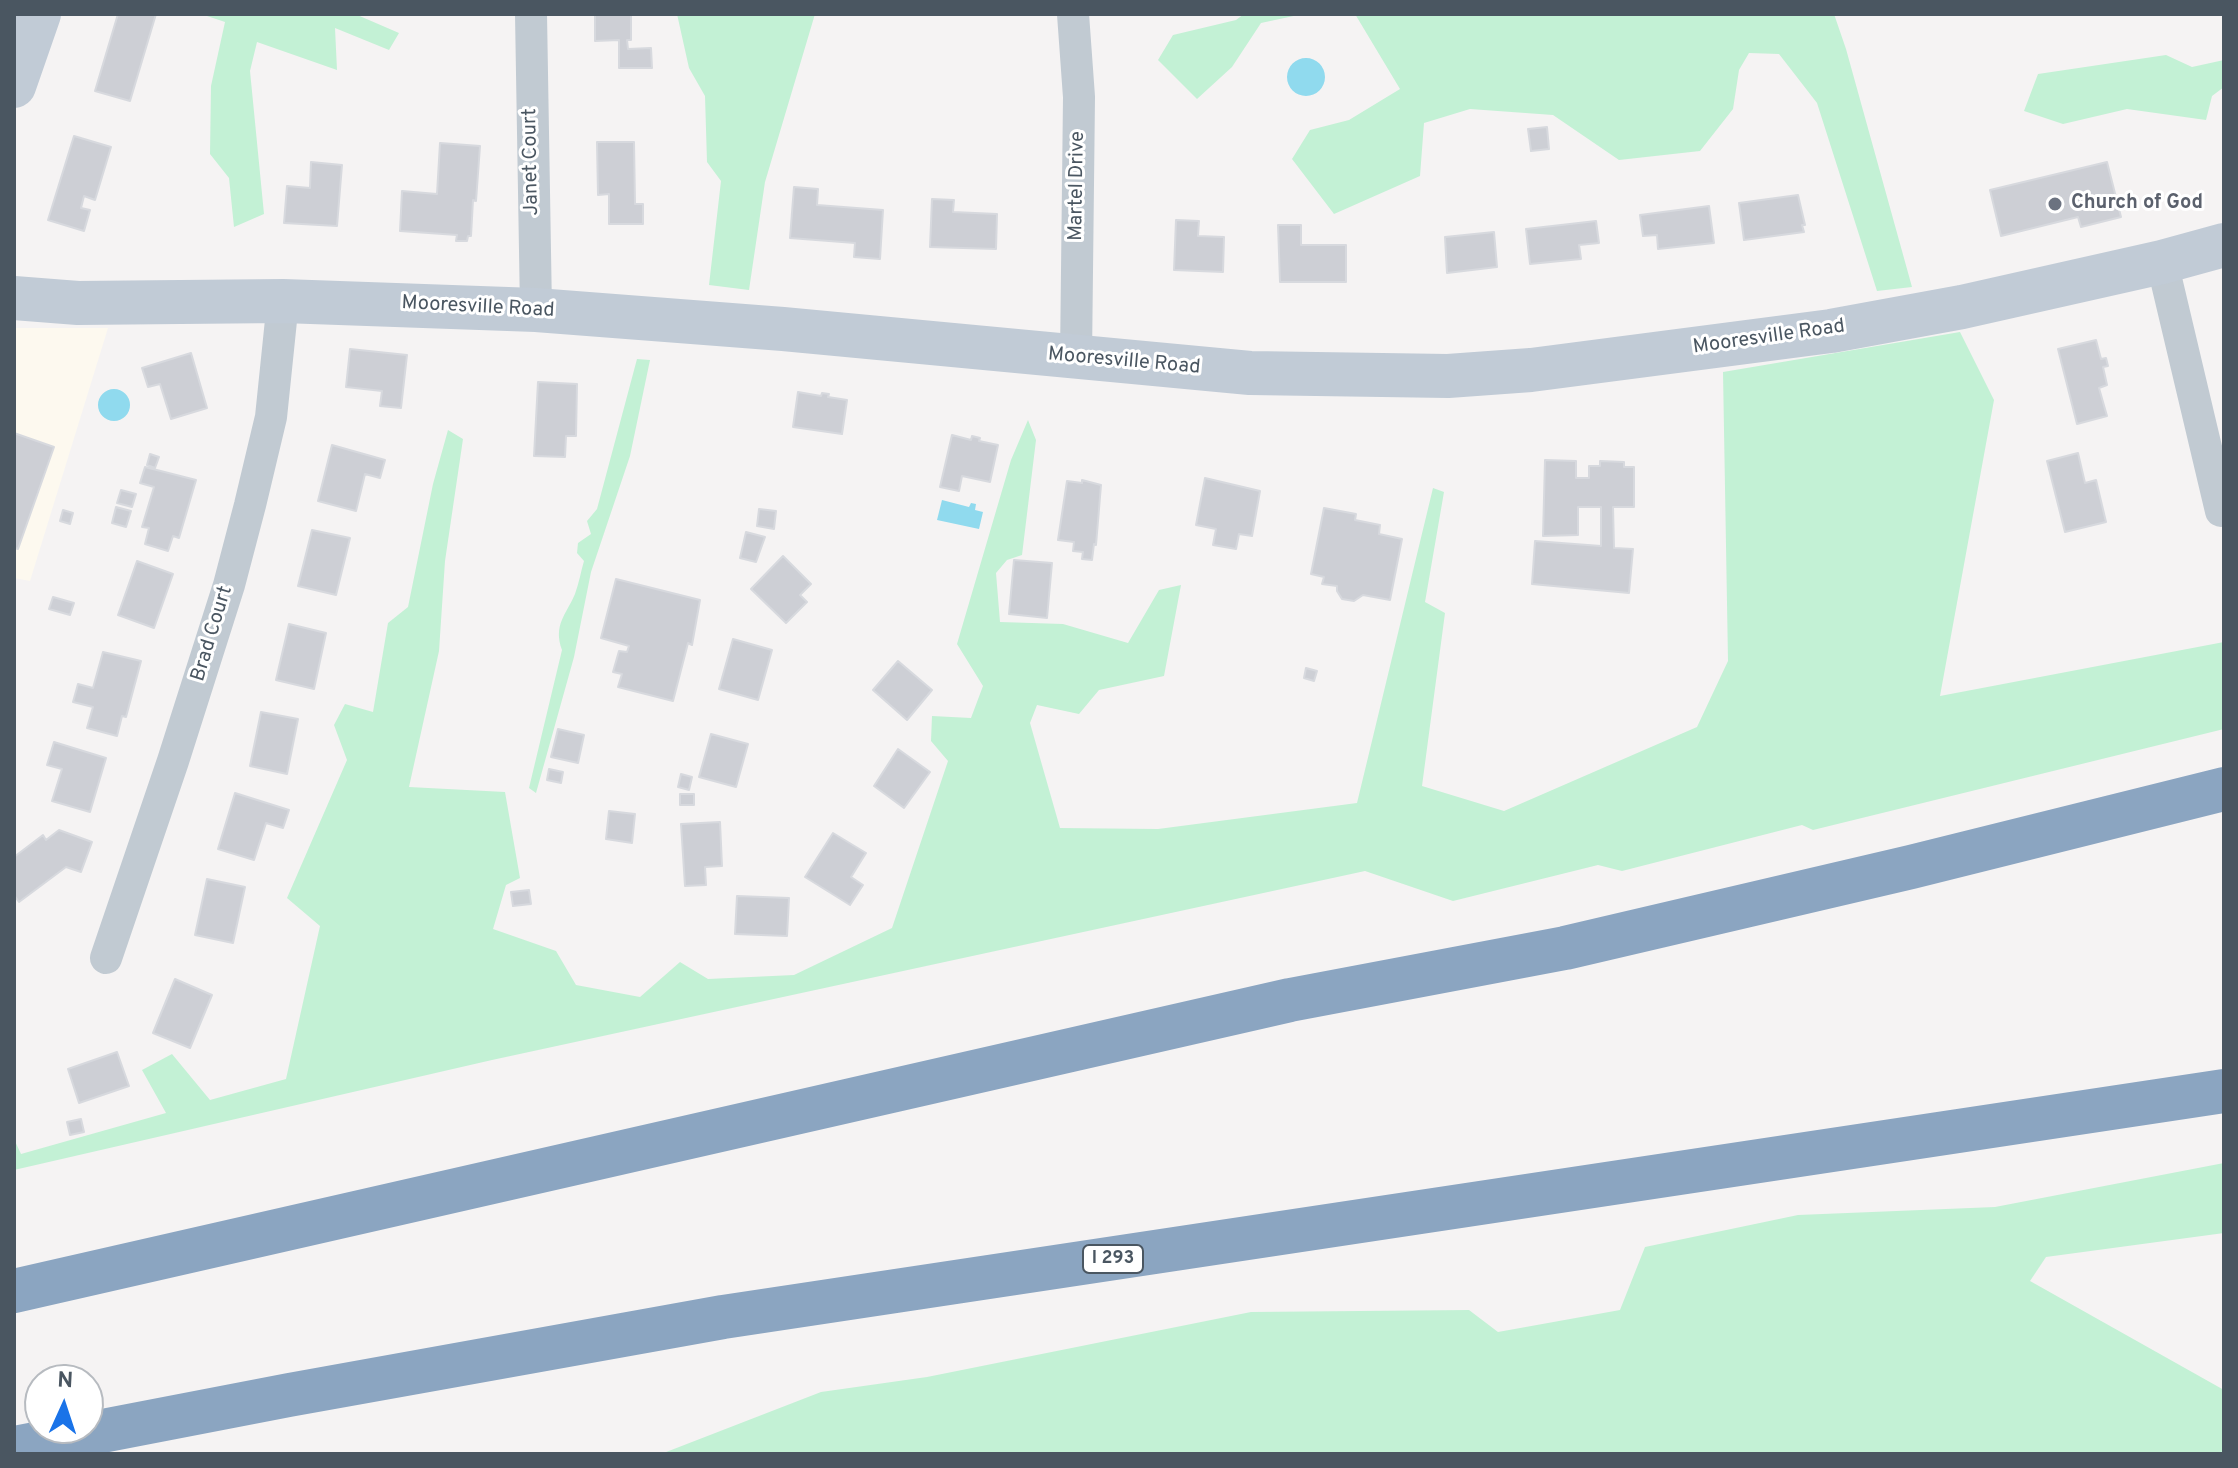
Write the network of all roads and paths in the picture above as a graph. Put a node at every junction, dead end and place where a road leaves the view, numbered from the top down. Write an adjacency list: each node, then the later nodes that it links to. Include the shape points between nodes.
1 (531, 14): 9 (street, Janet Court)
2 (1073, 14): 10 (street, Martel Drive, via 1079,97)
3 (28, 28): 4 (street)
4 (14, 86)
5 (2224, 245): 6 (street, Mooresville Road)
6 (2162, 262): 10 (street, Mooresville Road, via 1831,331 1531,370 1358,376); 11 (street)
7 (14, 298): 8 (street, Mooresville Road, via 78,303)
8 (283, 301): 9 (street, Mooresville Road); 13 (street, Brad Court, via 271,417 229,585)
9 (536, 310): 10 (street, Mooresville Road)
10 (1076, 358)
11 (2221, 511)
12 (2224, 791): 15 (highway, via 1580,944 1275,1003)
13 (106, 958)
14 (2221, 1092): 16 (highway, I 293, via 723,1317)
15 (14, 1291)
16 (14, 1448)

